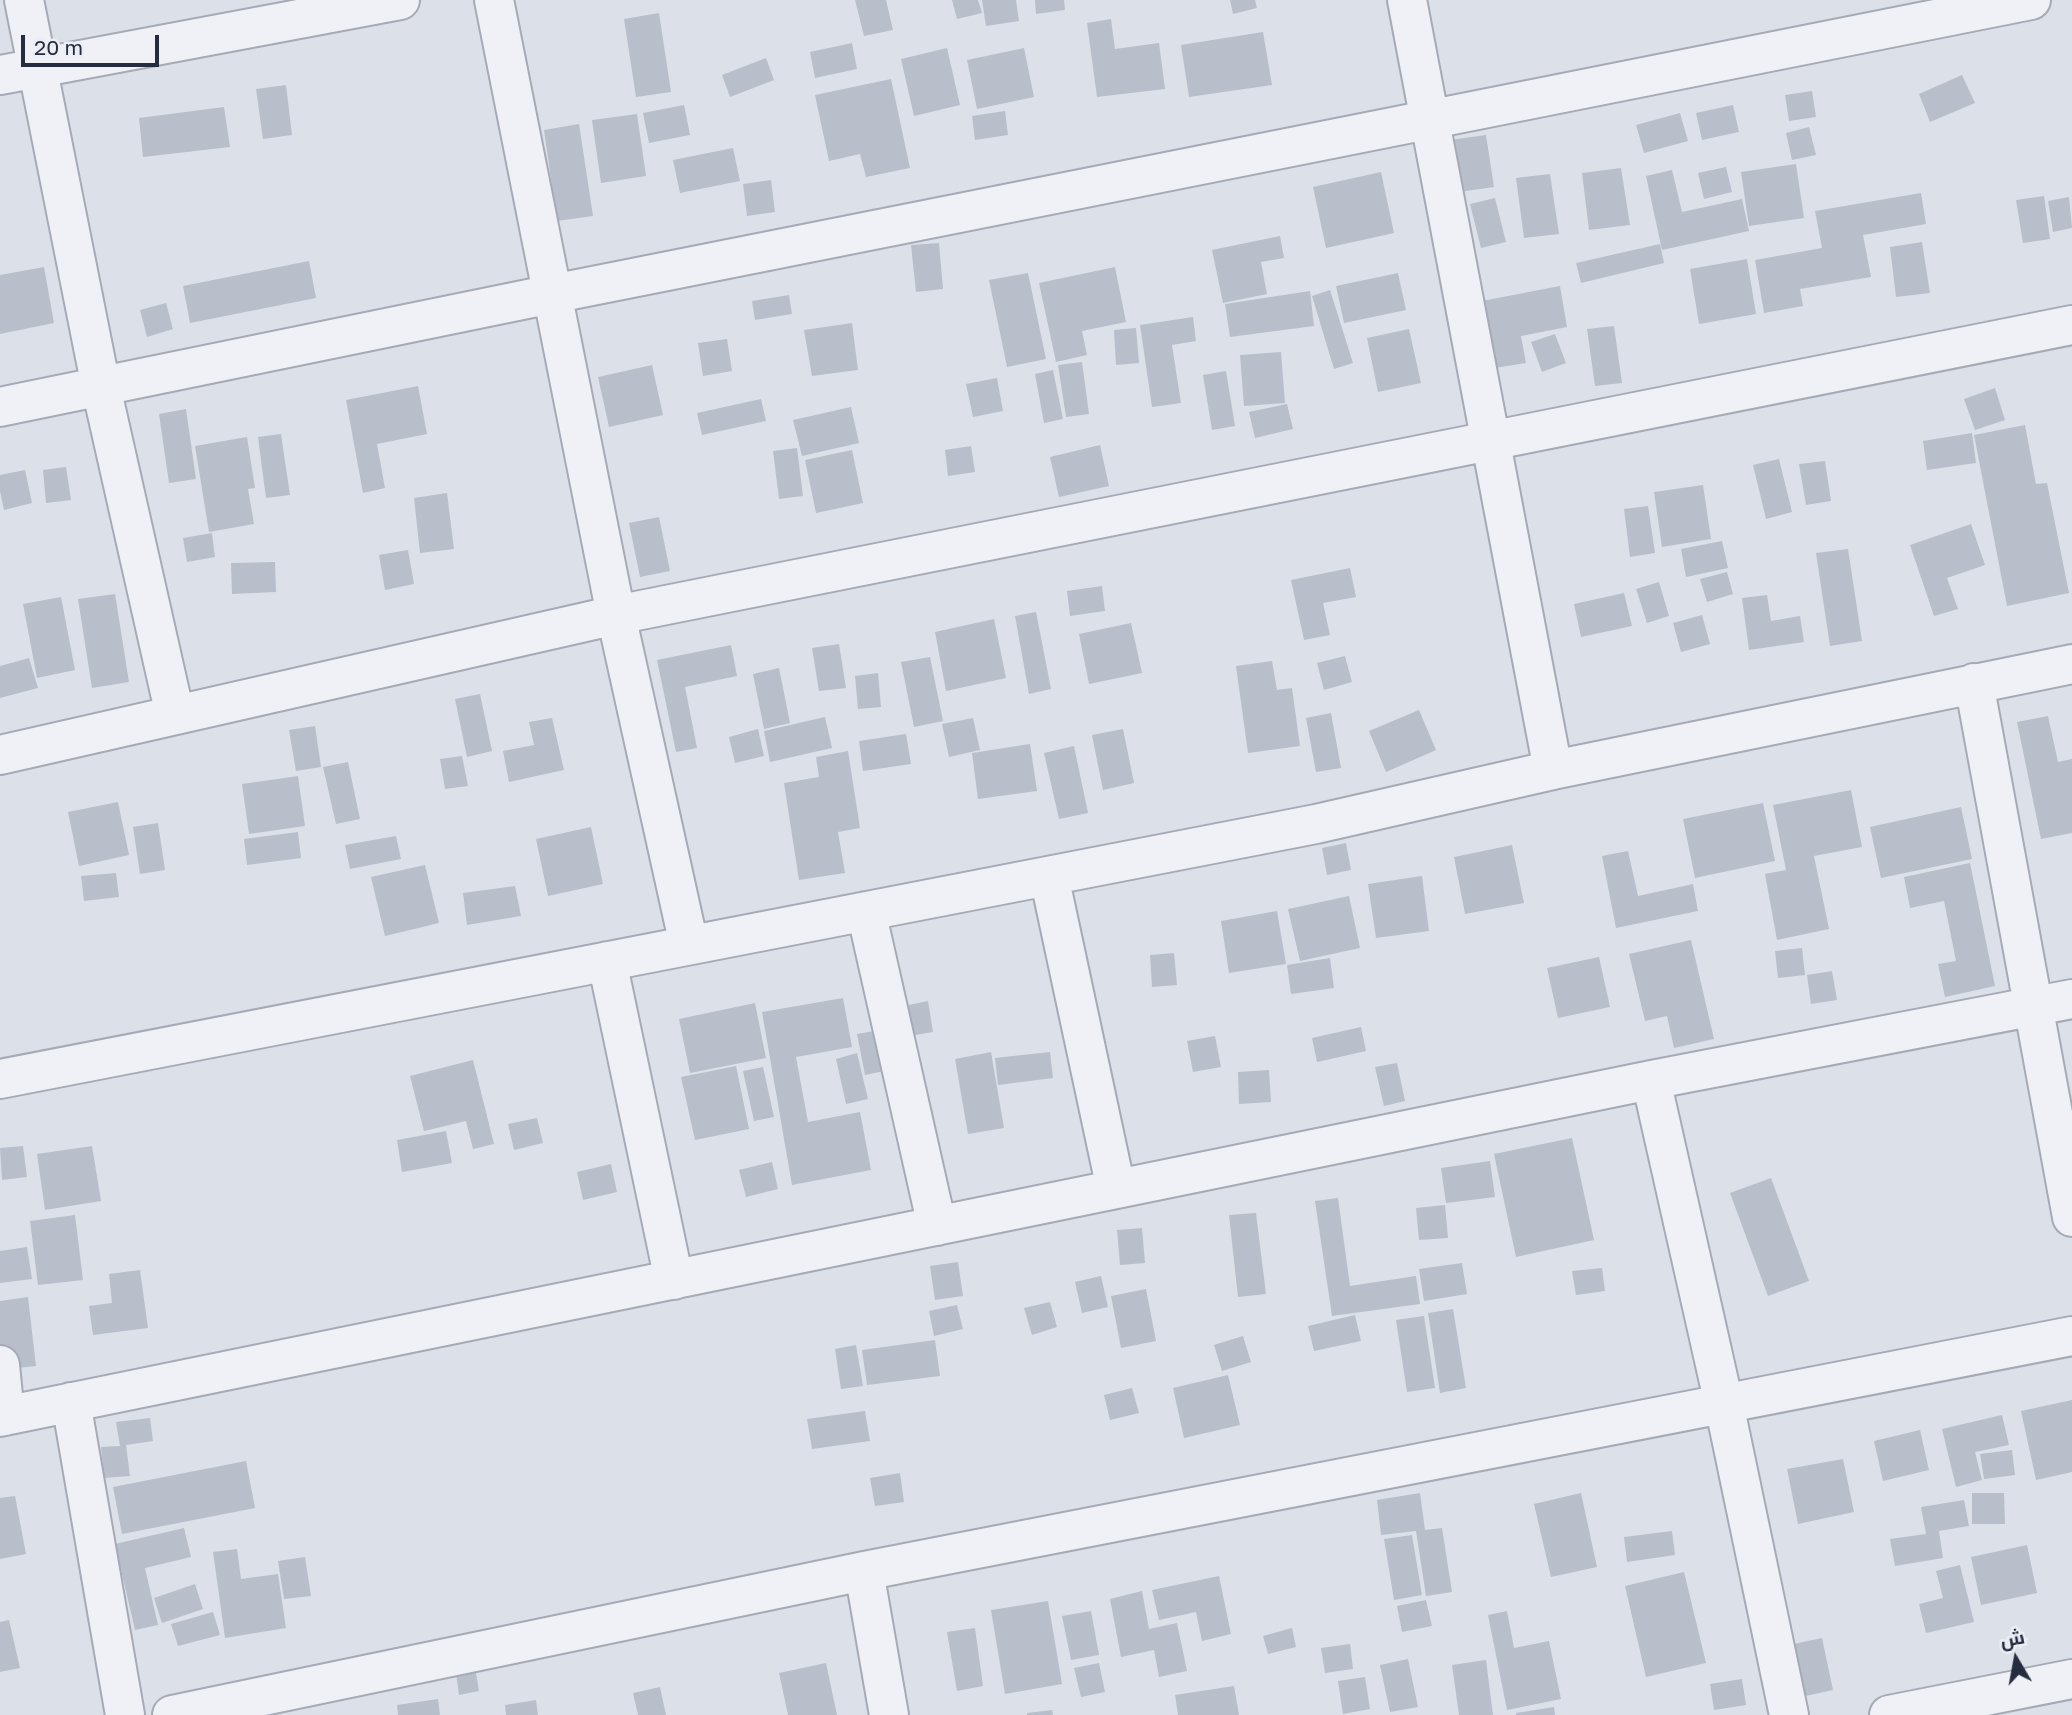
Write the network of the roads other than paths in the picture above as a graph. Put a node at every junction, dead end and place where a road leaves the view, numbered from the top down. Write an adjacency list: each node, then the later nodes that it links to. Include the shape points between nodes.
1 (24, 0): 7 (street)
2 (400, 0): 7 (street)
3 (494, 0): 9 (street)
4 (1407, 0): 8 (street)
5 (2031, 0): 6 (street)
6 (1870, 16): 8 (street)
7 (18, 71): 11 (street)
8 (1430, 120): 9 (street); 13 (street)
9 (552, 294): 11 (street); 14 (street)
10 (2072, 325): 13 (street)
11 (101, 387): 12 (street); 17 (street)
12 (0, 407)
13 (1491, 441): 14 (street); 19 (street)
14 (616, 615): 17 (street); 22 (street)
15 (2072, 664): 16 (street)
16 (1974, 683): 19 (street); 25 (street)
17 (175, 715): 18 (street)
18 (0, 755)
19 (1553, 770): 20 (street, via 1316,824)
20 (1049, 876): 21 (street); 28 (street)
21 (866, 911): 22 (street); 30 (street)
22 (689, 946): 23 (street)
23 (607, 961): 26 (street); 31 (street)
24 (2072, 999): 25 (street)
25 (2034, 1007): 27 (street); 29 (street)
26 (0, 1079)
27 (1651, 1080): 28 (street); 35 (street)
28 (1116, 1189): 30 (street)
29 (2072, 1217)
30 (937, 1226): 31 (street)
31 (674, 1280): 34 (street)
32 (2072, 1336): 35 (street)
33 (0, 1365): 36 (street)
34 (71, 1402): 36 (street); 40 (street)
35 (1724, 1404): 37 (street); 43 (street)
36 (3, 1417)
37 (864, 1571): 39 (street); 42 (street)
38 (2072, 1679): 44 (street)
39 (222, 1710): 41 (street)
40 (125, 1715)
41 (172, 1715)
42 (889, 1715)
43 (1789, 1715)
44 (1889, 1715)

